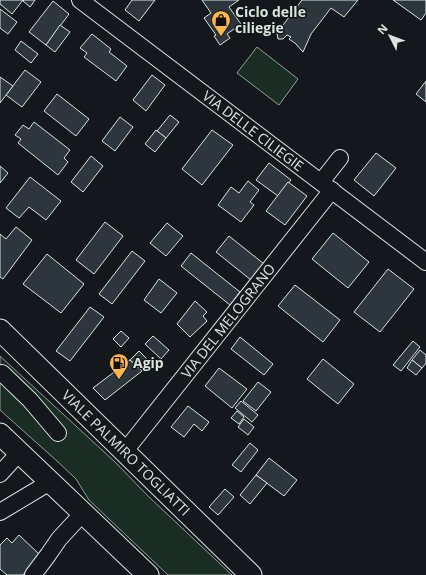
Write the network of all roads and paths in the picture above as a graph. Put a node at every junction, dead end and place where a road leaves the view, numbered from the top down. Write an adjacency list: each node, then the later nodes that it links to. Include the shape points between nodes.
1 (80, 0): 3 (street, VIA DELLE CILIEGIE)
2 (340, 158): 3 (street, VIA DEL MELOGRANO)
3 (327, 186): 4 (street, VIA DELLE CILIEGIE); 9 (street, VIA DEL MELOGRANO)
4 (426, 262)
5 (0, 330): 9 (main road, VIALE PALMIRO TOGLIATTI)
6 (2, 373): 7 (street, via 30,400)
7 (58, 433)
8 (0, 434): 10 (main road)
9 (125, 451): 17 (main road, VIALE PALMIRO TOGLIATTI)
10 (19, 453): 11 (street); 12 (main road)
11 (0, 474)
12 (50, 482): 13 (street); 14 (main road)
13 (0, 512)
14 (83, 513): 15 (street, via 59,538); 16 (main road)
15 (32, 575)
16 (148, 575)
17 (251, 575)

